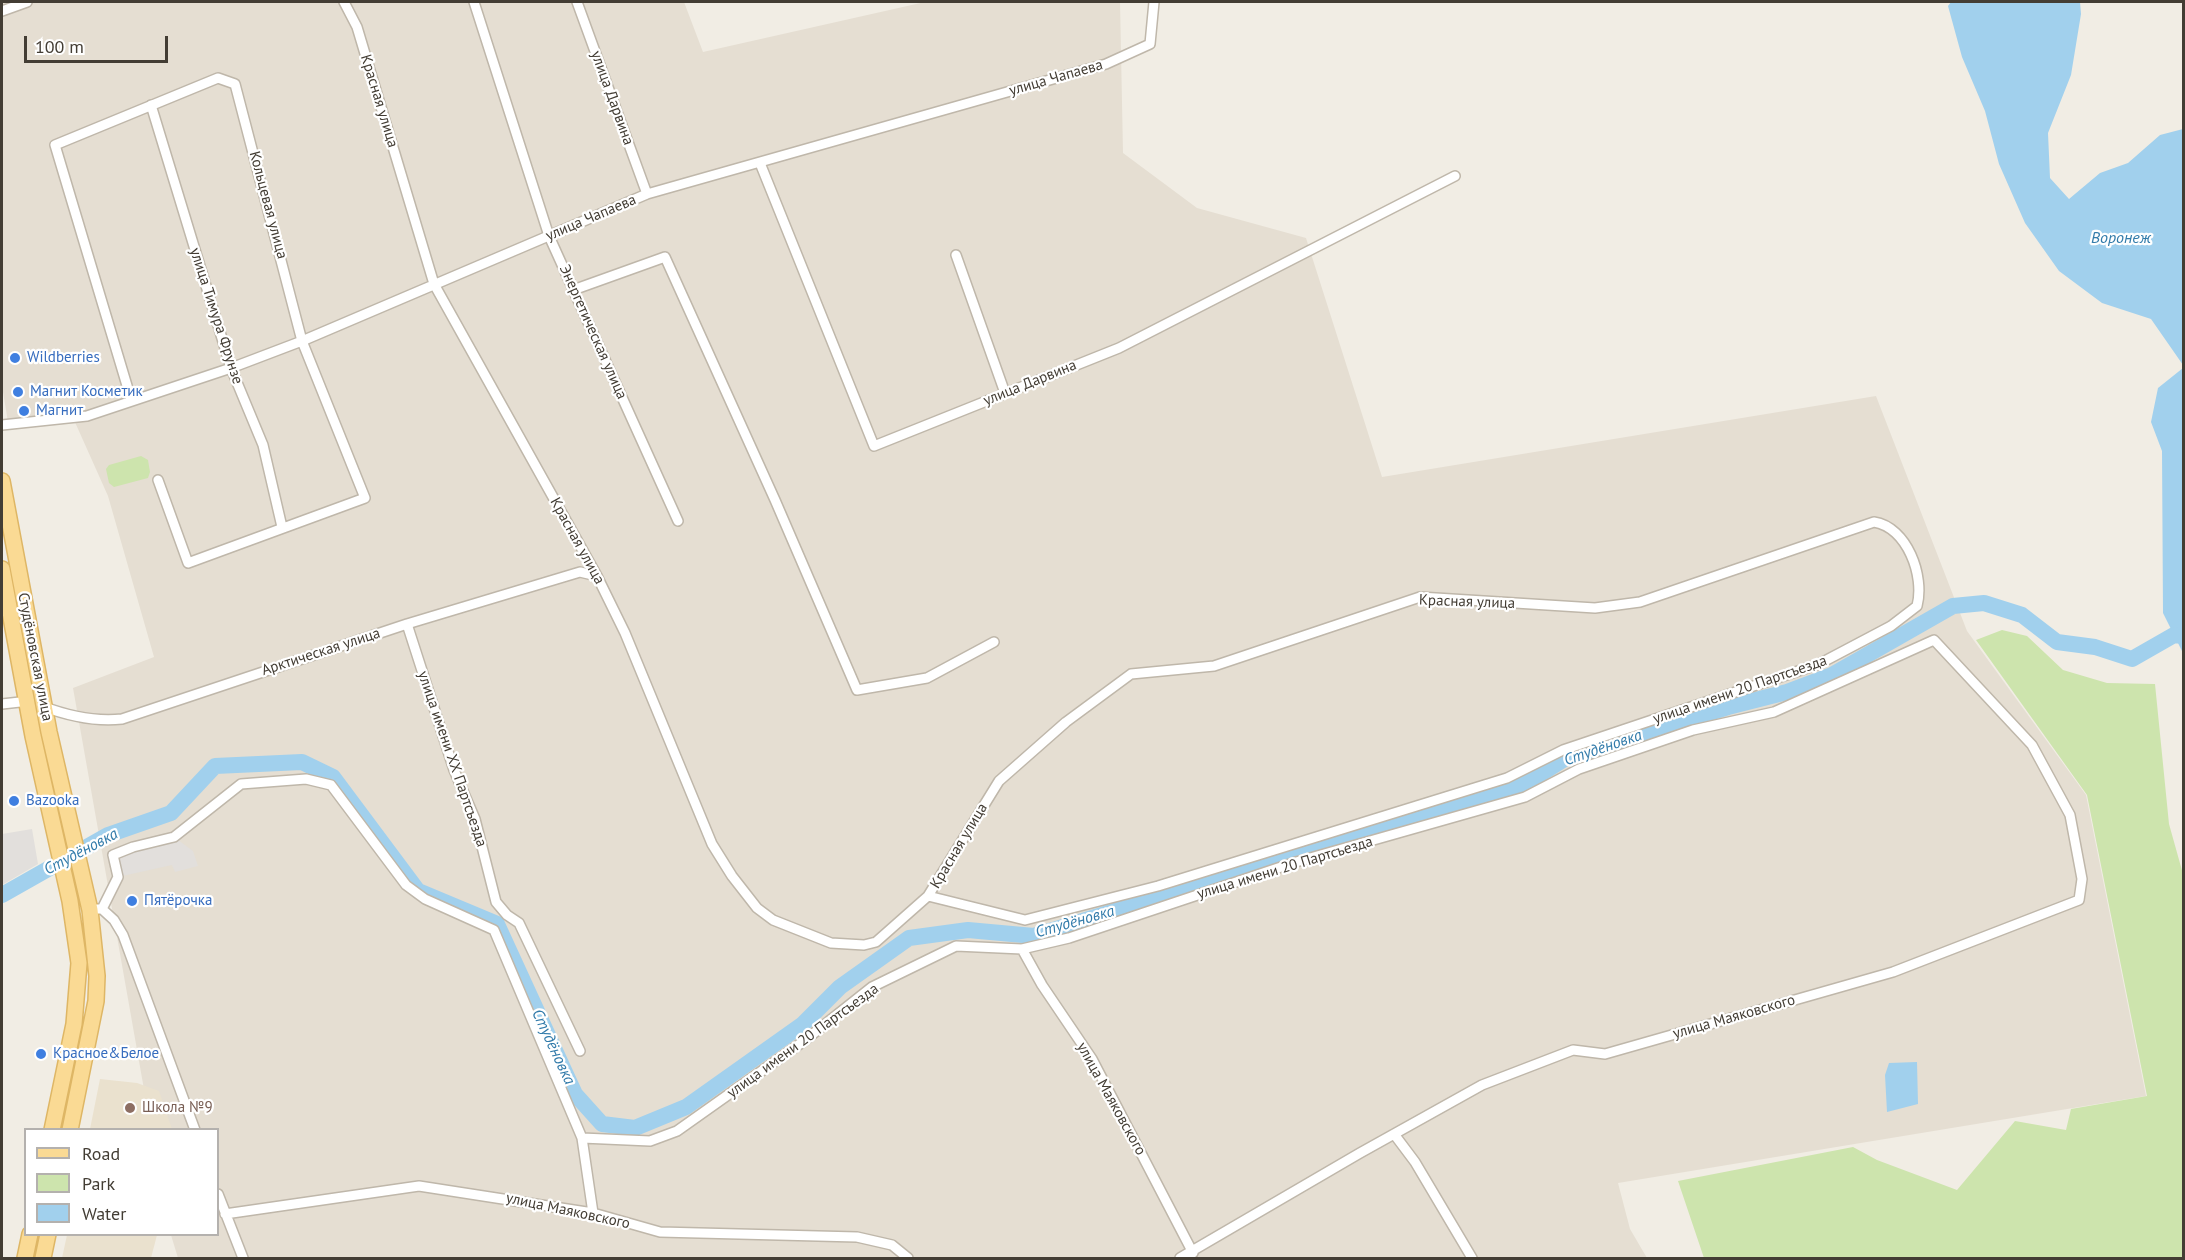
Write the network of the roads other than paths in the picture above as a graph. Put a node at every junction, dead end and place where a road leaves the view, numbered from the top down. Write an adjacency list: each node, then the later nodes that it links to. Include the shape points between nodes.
1 (27, 2): 6 (street)
2 (344, 2): 13 (street, Красная улица, via 357,27)
3 (474, 2): 11 (street, Энергетическая улица)
4 (577, 2): 10 (street, улица Дарвина)
5 (1154, 2): 8 (street, улица Чапаева, via 1150,44 1106,64)
6 (2, 11)
7 (151, 105): 15 (street, Кольцевая улица, via 218,78 235,84); 16 (street, улица Тимура Фрунзе); 18 (street, Кольцевая улица, via 55,145)
8 (760, 163): 10 (street, улица Чапаева); 17 (street, улица Дарвина, via 874,446)
9 (1455, 176): 17 (street, улица Дарвина, via 1119,348)
10 (647, 194): 11 (street, улица Чапаева)
11 (549, 236): 13 (street, улица Чапаева); 14 (street, Энергетическая улица)
12 (956, 255): 17 (street)
13 (434, 284): 15 (street, улица Чапаева); 26 (street, Красная улица)
14 (573, 290): 22 (street, Энергетическая улица); 28 (street, via 665,257 857,690 927,678)
15 (302, 341): 16 (street, улица Чапаева); 23 (street, Кольцевая улица, via 365,498)
16 (231, 368): 18 (street, улица Чапаева); 23 (street, улица Тимура Фрунзе, via 263,445)
17 (1005, 393)
18 (131, 399): 19 (street, улица Чапаева, via 87,416)
19 (2, 425)
20 (158, 480): 23 (street, Кольцевая улица, via 188,563)
21 (2, 481): 29 (main road, Студёновская улица)
22 (678, 521)
23 (282, 527)
24 (1897, 532): 36 (street, Красная улица, via 1874,522 1640,602 1595,608 1420,597 1214,666 1131,674 1066,722 999,781); 36 (street, улица имени 20 Партсъезда, via 1916,572 1917,606 1891,626 1819,664 1563,750 1507,778 1158,886 1025,920)
25 (2, 569): 30 (main road, Студёновская улица)
26 (597, 576): 27 (street, Арктическая улица, via 580,572); 36 (street, Красная улица, via 625,633 712,844 757,908 773,920 810,936 831,943 864,945 876,942)
27 (407, 624): 33 (street, Арктическая улица, via 122,719 99,721); 40 (street, улица имени ХХ Партсъезда, via 454,770 475,819 496,902 519,923)
28 (994, 642)
29 (40, 681): 30 (main road, via 29,692); 33 (main road, Студёновская улица)
30 (23, 684): 31 (main road, Студёновская улица)
31 (26, 700): 32 (street); 33 (street, Арктическая улица); 35 (main road, Студёновская улица)
32 (2, 704)
33 (45, 707): 34 (main road, Студёновская улица)
34 (49, 732): 35 (main road, via 42,724); 38 (main road, Студёновская улица)
35 (33, 736): 41 (main road, Студёновская улица, via 57,836 79,963 74,1024)
36 (928, 896)
37 (2079, 900): 39 (street, улица имени 20 Партсъезда, via 2082,879 2070,815 2032,745 1934,639 1774,712 1693,730 1579,769 1525,797 1296,862 1068,938); 44 (street, улица Маяковского, via 1893,972 1605,1054 1573,1050 1482,1086)
38 (93, 906): 42 (main road, via 96,1001); 43 (street, via 114,920 123,935); 45 (street, via 118,877 114,855 133,846 174,837 241,783 306,778 331,785 406,885 425,899 494,930)
39 (1022, 949): 45 (street, улица имени 20 Партсъезда, via 956,946 872,987 804,1041 677,1131 650,1141); 51 (street, улица Маяковского, via 1092,1059)
40 (580, 1051)
41 (52, 1128)
42 (70, 1128)
43 (194, 1128)
44 (1394, 1134): 51 (street, улица Маяковского); 56 (street)
45 (582, 1138): 47 (street)
46 (219, 1197): 48 (street)
47 (592, 1213): 48 (street, улица Маяковского, via 419,1186); 55 (street, улица Маяковского, via 660,1232 856,1237 892,1245)
48 (225, 1214): 54 (street)
49 (30, 1236): 52 (main road)
50 (48, 1236): 53 (main road)
51 (1188, 1256)
52 (25, 1258)
53 (43, 1258)
54 (243, 1258)
55 (908, 1258)
56 (1472, 1258)

